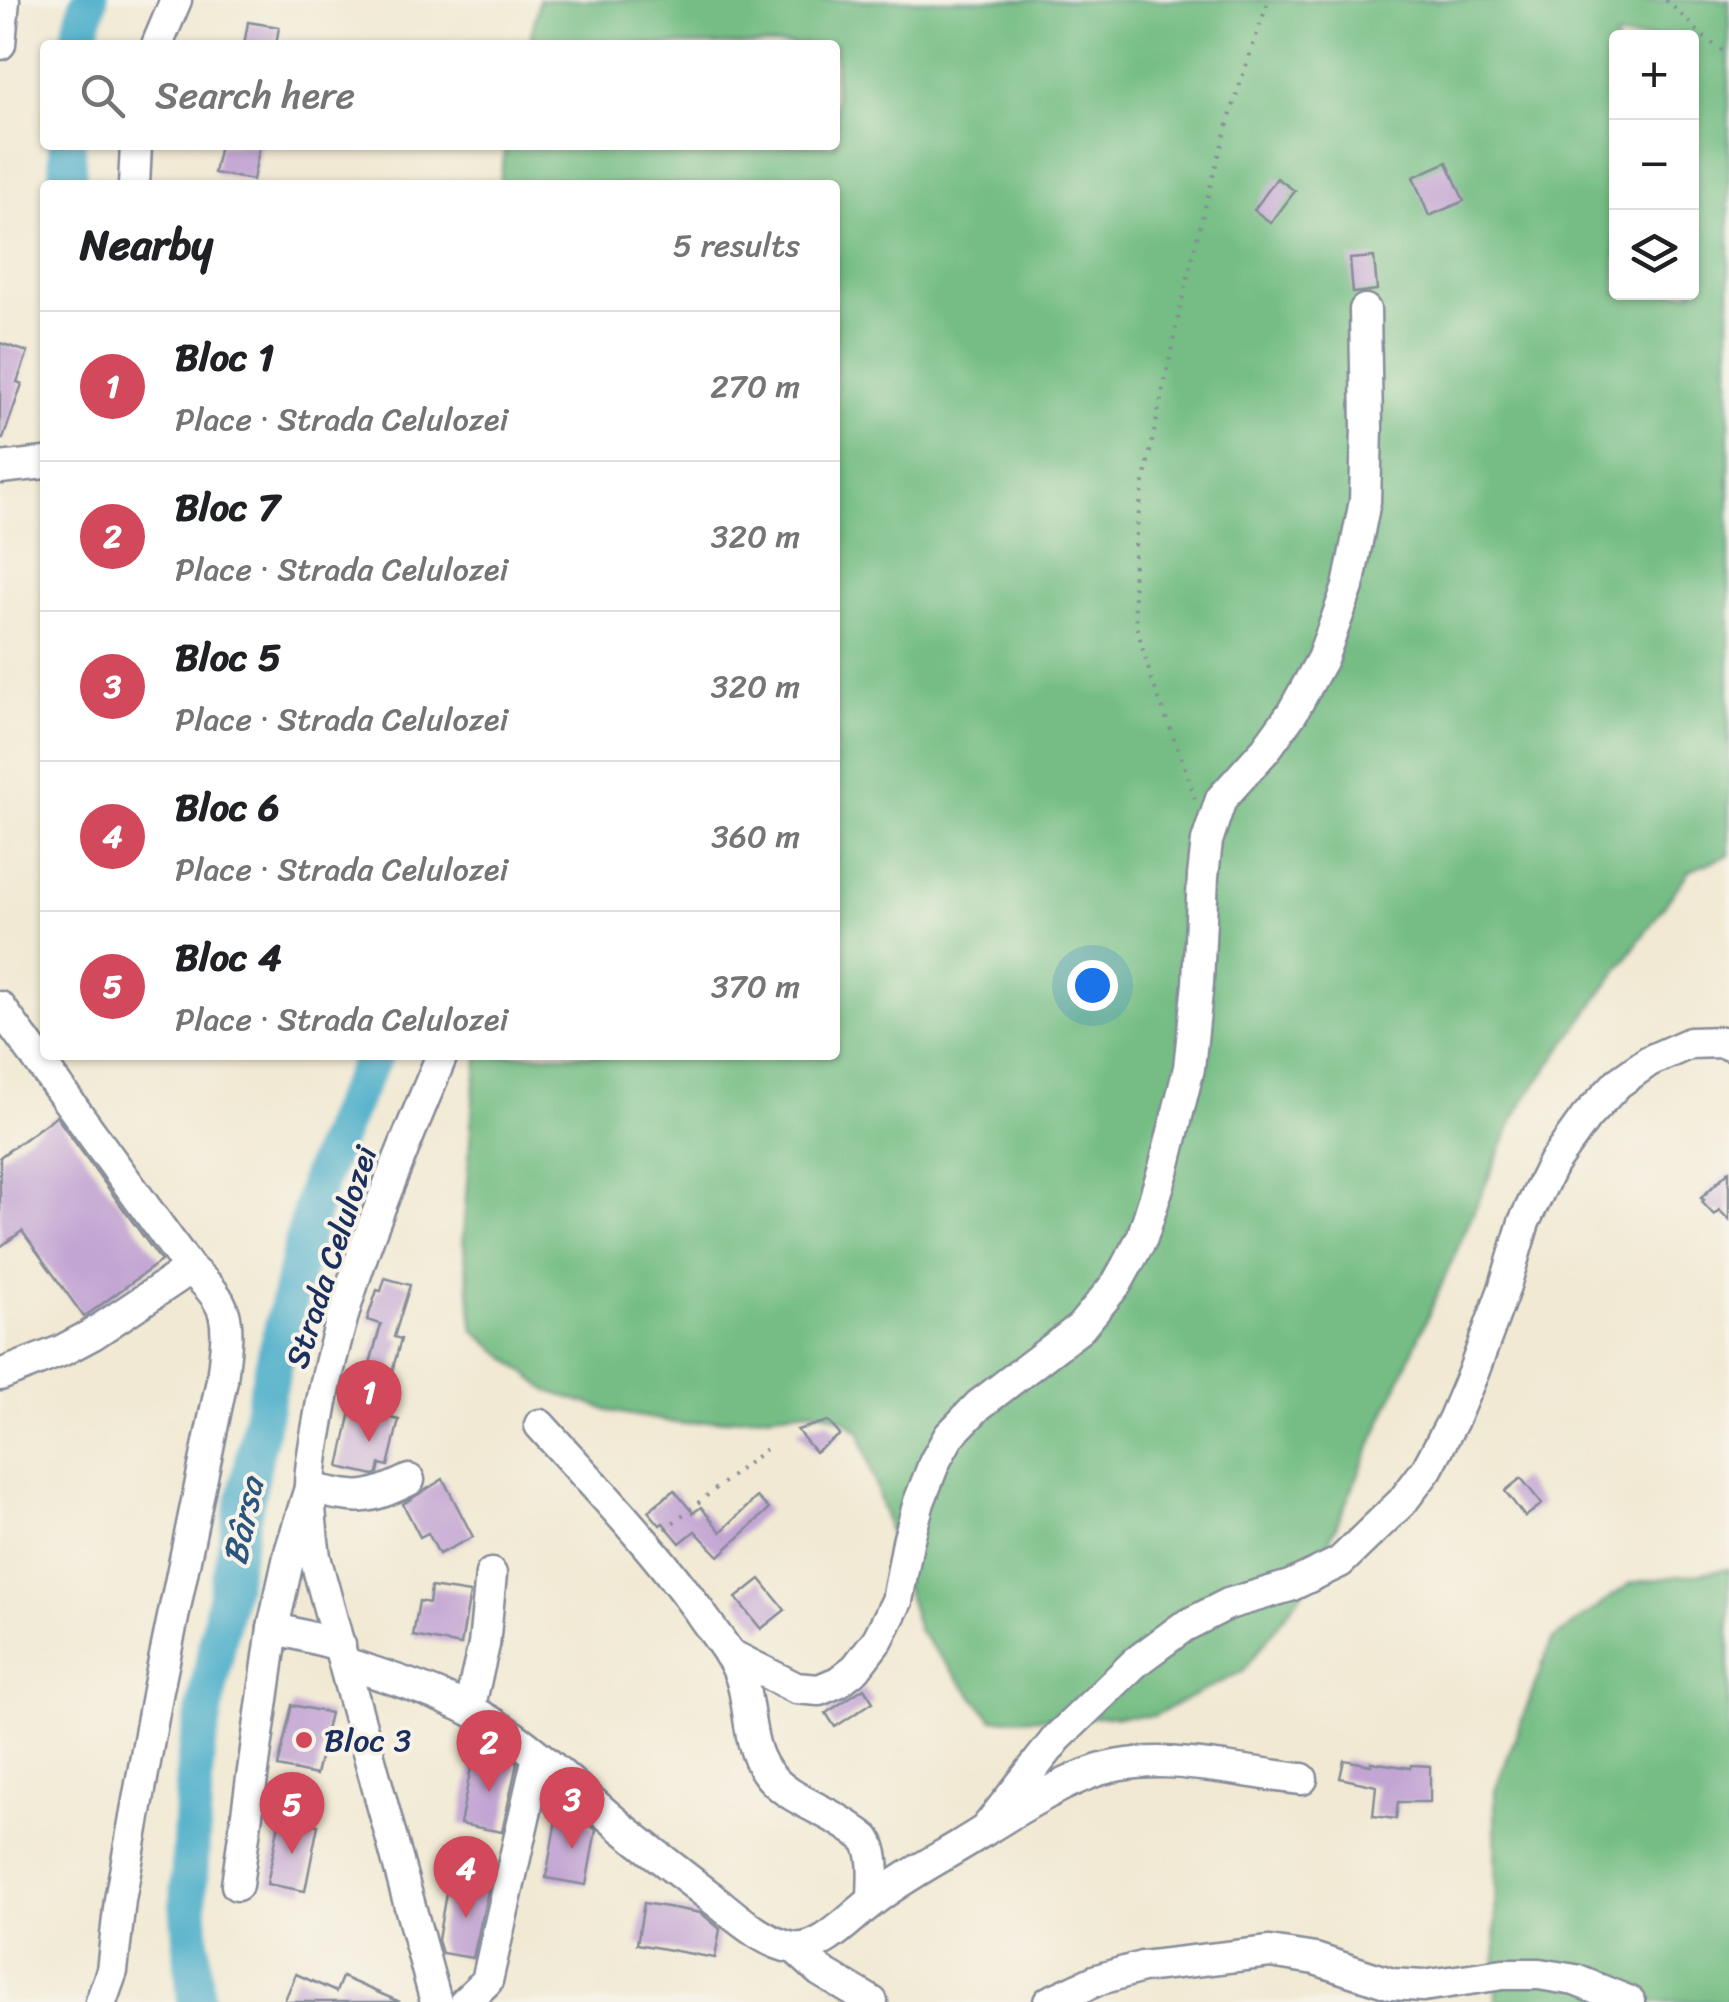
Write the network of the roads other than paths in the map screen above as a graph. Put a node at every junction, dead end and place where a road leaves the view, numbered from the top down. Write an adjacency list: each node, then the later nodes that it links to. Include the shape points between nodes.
1 (4, 0): 4 (street)
2 (176, 0): 3 (street)
3 (159, 40)
4 (0, 44)
5 (136, 150): 6 (street)
6 (134, 180)
7 (1365, 310): 21 (street, via 1365,501 1348,587 1322,658 1292,713 1221,799 1207,841 1190,1068 1142,1238 1118,1283 1080,1328 978,1404 949,1436 919,1502 897,1601 856,1668 819,1690 796,1688)
8 (40, 463): 9 (street)
9 (0, 468)
10 (0, 1006): 13 (street)
11 (1729, 1045): 25 (street, via 1690,1043 1649,1060 1618,1083 1576,1132 1524,1222 1453,1420 1402,1502 1340,1562 1228,1604 1137,1661 1057,1738)
12 (440, 1060): 17 (street, Strada Celulozei, via 344,1309 324,1386)
13 (190, 1269): 14 (street, via 93,1334); 29 (street, via 224,1307 222,1380)
14 (0, 1375)
15 (540, 1425): 21 (street, via 647,1544)
16 (409, 1480): 17 (street, via 365,1498)
17 (310, 1488): 19 (street, Strada Celulozei); 20 (street, Strada Celulozei, via 315,1557)
18 (491, 1574): 22 (street)
19 (274, 1628): 20 (street); 26 (street, Strada Celulozei)
20 (342, 1654): 22 (street); 30 (street, Strada Celulozei)
21 (729, 1654): 27 (street, via 766,1771 866,1839)
22 (469, 1709): 23 (street)
23 (538, 1756): 28 (street, via 744,1922); 31 (street, via 486,1981)
24 (1302, 1780): 25 (street, via 1157,1762 1114,1767 1085,1775)
25 (984, 1831): 27 (street)
26 (237, 1885)
27 (873, 1900): 28 (street, via 814,1946)
28 (796, 1949): 32 (street)
29 (101, 2002)
30 (436, 2002)
31 (465, 2002)
32 (872, 2002)
33 (1049, 2002): 34 (street, via 1142,1967 1270,1952 1392,1984 1539,1974)
34 (1630, 2002)

